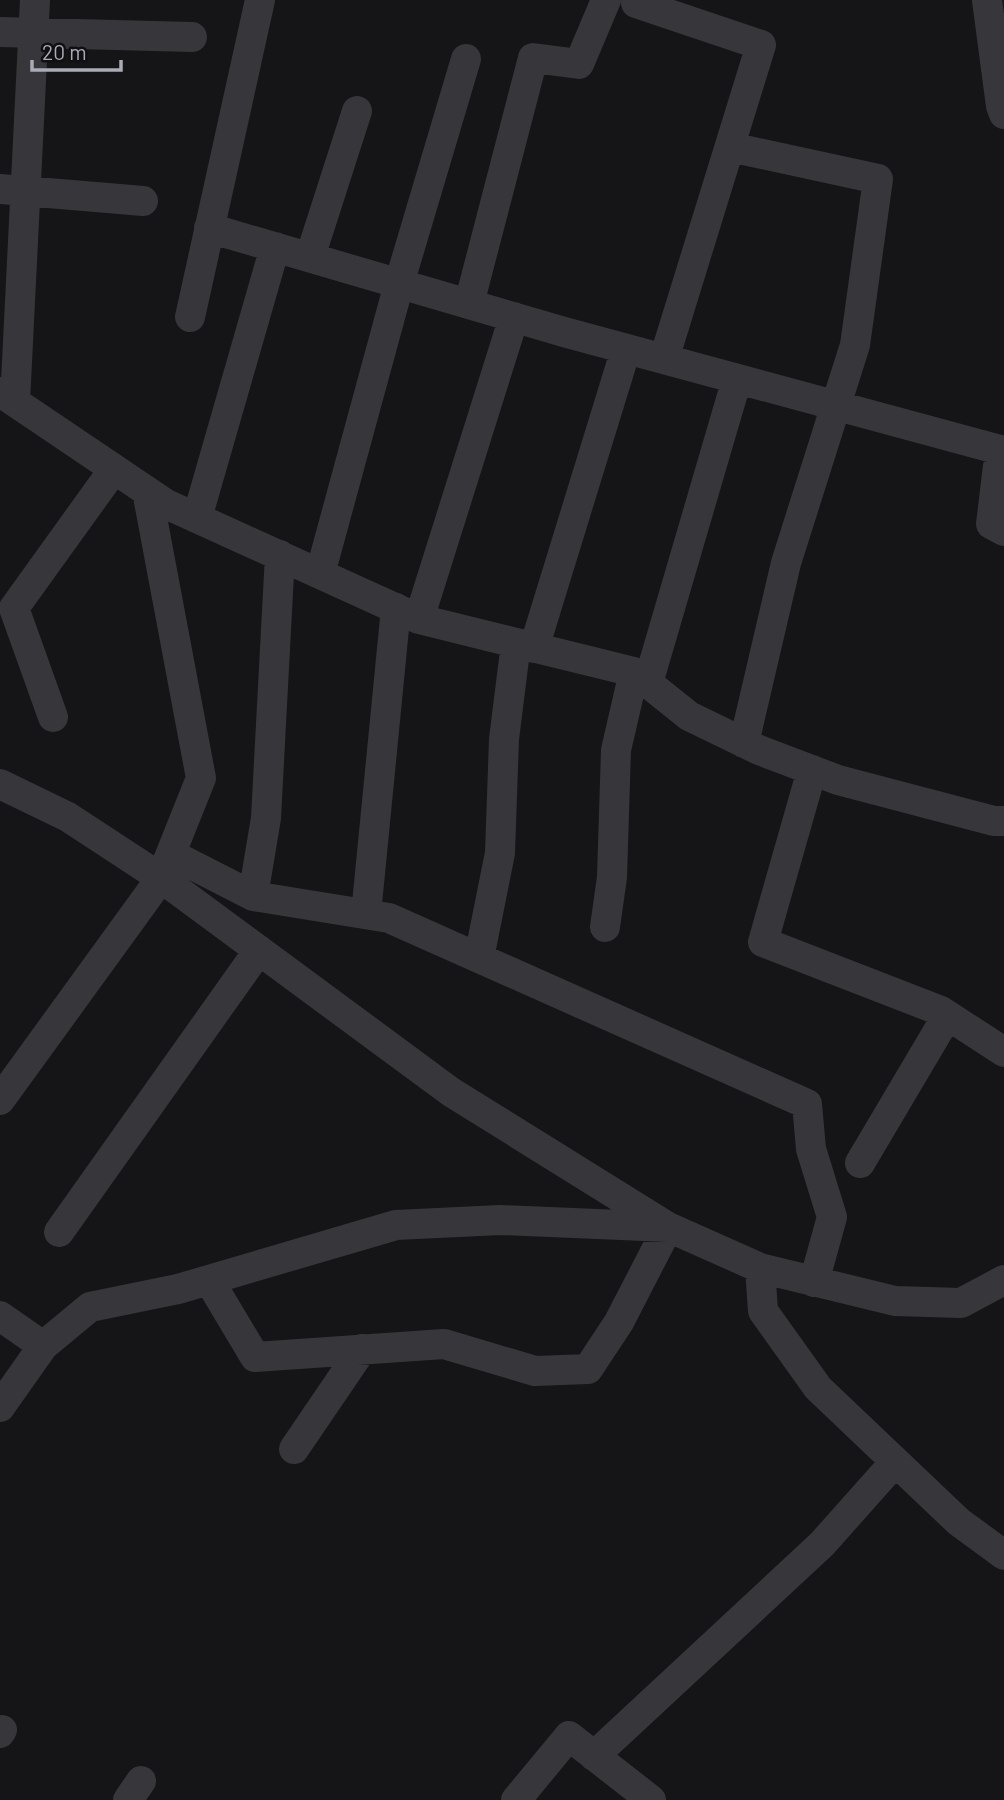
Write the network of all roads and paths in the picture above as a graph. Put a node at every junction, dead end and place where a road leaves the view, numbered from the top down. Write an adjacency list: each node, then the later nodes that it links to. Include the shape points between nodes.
1 (35, 0): 7 (street)
2 (260, 0): 15 (street)
3 (606, 0): 19 (street, via 579,64 533,58)
4 (987, 0): 11 (street)
5 (636, 3): 12 (street, via 761,45)
6 (0, 32): 7 (street)
7 (33, 34): 8 (street); 13 (street)
8 (192, 37)
9 (466, 59): 18 (street)
10 (357, 111): 17 (street)
11 (1004, 114)
12 (730, 147): 23 (street); 26 (street, via 878,179 855,345)
13 (12, 191): 14 (street); 25 (street)
14 (143, 201)
15 (209, 228): 16 (street); 20 (street)
16 (275, 247): 17 (street); 31 (street)
17 (310, 257): 18 (street)
18 (399, 284): 19 (street); 34 (street)
19 (469, 304): 21 (street)
20 (190, 317)
21 (514, 317): 22 (street); 36 (street)
22 (626, 349): 23 (street); 37 (street)
23 (664, 359): 24 (street)
24 (737, 379): 26 (street); 38 (street)
25 (7, 397): 29 (street)
26 (834, 405): 27 (street); 40 (street, via 786,563)
27 (1004, 451)
28 (1004, 457): 32 (street, via 998,466 991,524)
29 (114, 469): 30 (street); 35 (street)
30 (147, 491): 31 (street); 44 (street, via 201,778)
31 (197, 518): 33 (street)
32 (1004, 531)
33 (280, 555): 34 (street); 45 (street, via 267,818)
34 (320, 574): 36 (street)
35 (7, 603): 39 (street)
36 (407, 614): 37 (street); 46 (street)
37 (525, 645): 38 (street); 49 (street, via 503,739 500,853)
38 (641, 678): 40 (street, via 689,716); 47 (street, via 616,750 612,877)
39 (53, 717)
40 (744, 743): 41 (street)
41 (812, 770): 43 (street); 50 (street, via 763,942)
42 (0, 784): 44 (street)
43 (1004, 821)
44 (166, 866): 45 (street); 48 (street); 52 (street)
45 (253, 896): 46 (street)
46 (366, 914): 49 (street, via 389,918)
47 (605, 927)
48 (259, 950): 54 (street, via 451,1092); 55 (street)
49 (479, 958): 59 (street, via 807,1104 811,1149 832,1217)
50 (947, 1016): 51 (street); 53 (street)
51 (1004, 1052)
52 (0, 1100)
53 (860, 1163)
54 (668, 1227): 56 (street); 57 (street, via 500,1220 396,1224); 62 (street, via 619,1322 588,1369 535,1371 444,1344)
55 (59, 1232)
56 (760, 1268): 59 (street); 65 (street, via 763,1311 818,1388)
57 (209, 1280): 61 (street, via 90,1307); 62 (street, via 255,1357)
58 (1004, 1280): 59 (street, via 961,1303 895,1301)
59 (814, 1282)
60 (0, 1316): 61 (street)
61 (43, 1346): 63 (street)
62 (362, 1349): 64 (street)
63 (0, 1407)
64 (294, 1449)
65 (895, 1462): 66 (street, via 959,1522); 67 (street, via 822,1544)
66 (1004, 1555)
67 (594, 1756): 68 (street, via 569,1736); 69 (street)
68 (516, 1800)
69 (651, 1800)

